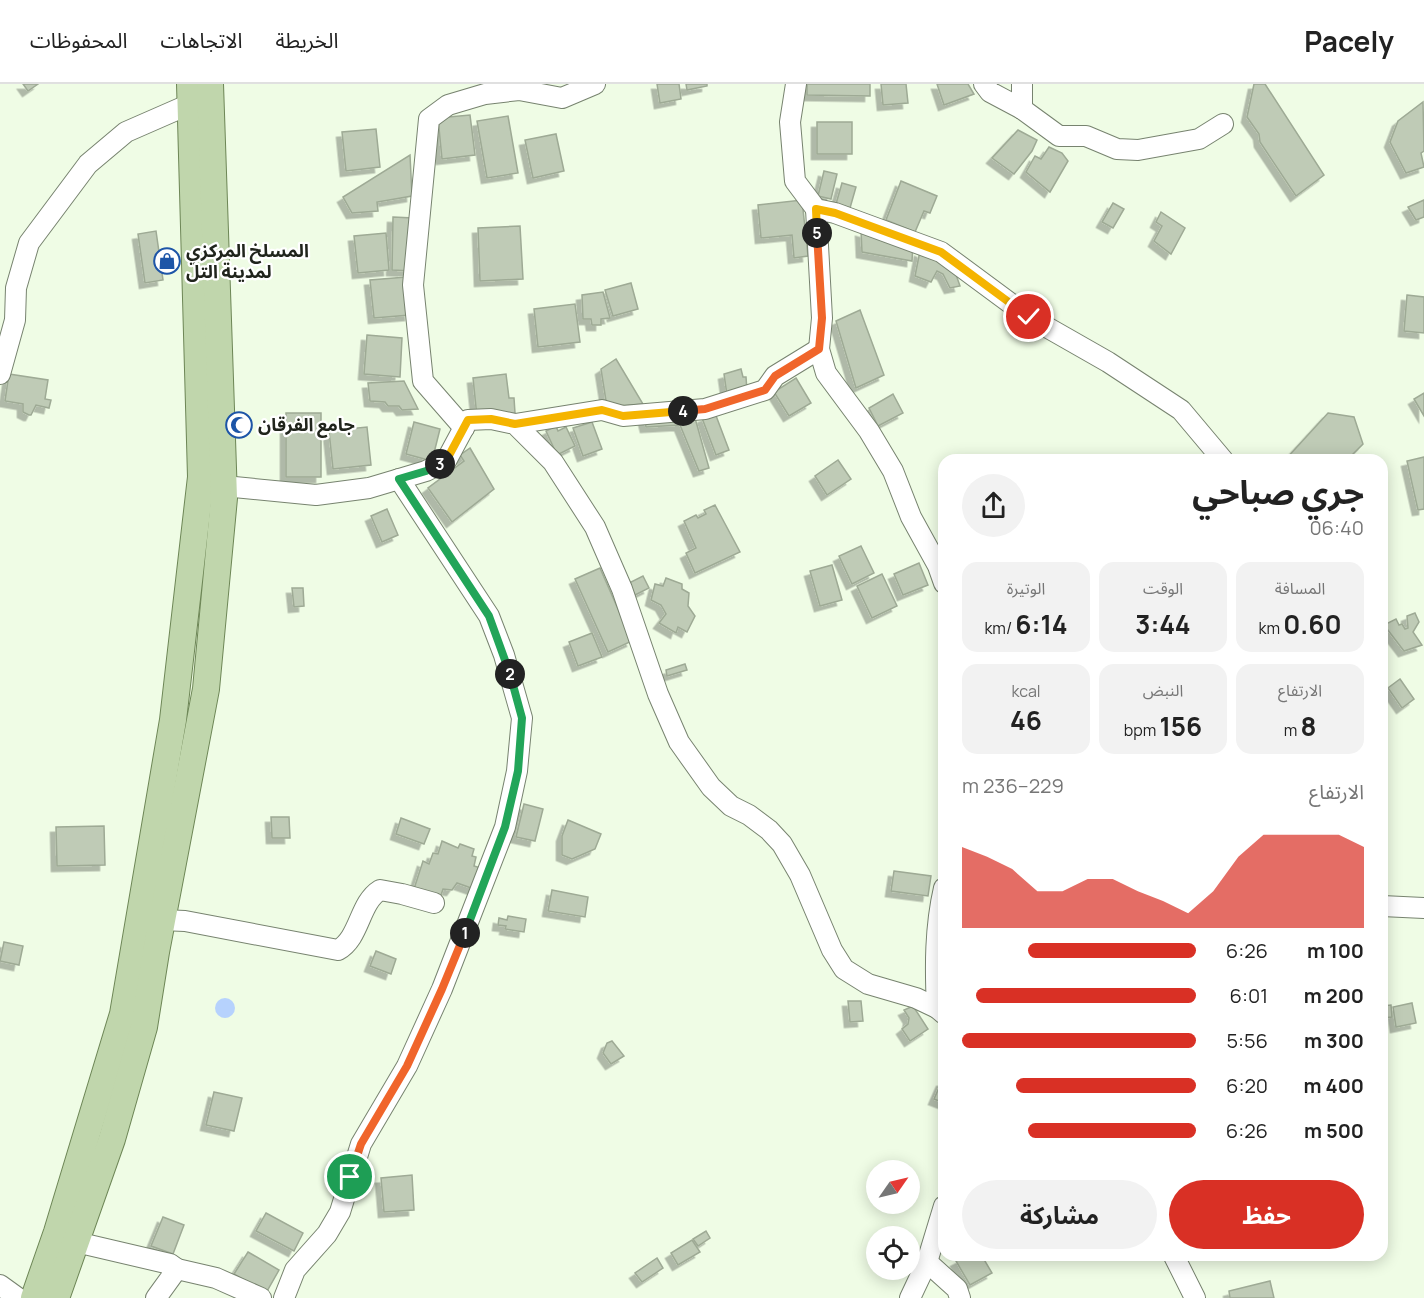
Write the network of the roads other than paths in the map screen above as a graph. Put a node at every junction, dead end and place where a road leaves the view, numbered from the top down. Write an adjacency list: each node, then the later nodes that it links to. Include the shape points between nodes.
1 (210, 84): 17 (main road)
2 (595, 84): 6 (street, via 562,98)
3 (796, 84): 10 (street, via 790,122 795,181)
4 (984, 84): 8 (street, via 990,92)
5 (1022, 84): 8 (street)
6 (486, 89): 14 (street, via 448,105 429,119 413,285 423,381)
7 (190, 94): 12 (street, via 126,132 88,164 29,243); 33 (main road, via 201,477 173,720 123,1014)
8 (1022, 109): 9 (street, via 1059,136 1086,136 1117,149 1138,150 1199,139)
9 (1223, 123)
10 (816, 209): 11 (street, via 822,318); 15 (street, via 941,252 1029,317 1108,362 1180,410)
11 (819, 349): 13 (street, via 775,376 765,390 705,409 623,416 602,410); 18 (street, via 826,373 893,471)
12 (0, 374)
13 (515, 424): 14 (street, via 468,420); 25 (street, via 553,462 595,527 622,589 662,703 694,765 732,806 749,814 782,844 844,969 868,984 916,998)
14 (464, 428): 16 (street, via 446,461)
15 (1218, 454)
16 (399, 479): 17 (street, via 369,488 316,495); 37 (street, via 489,616 522,718 518,771 505,827 442,989 401,1076 361,1144 340,1212 296,1270)
17 (224, 486): 23 (main road, via 206,689)
18 (938, 566)
19 (434, 903): 23 (street, via 380,890 338,950)
20 (1388, 906): 21 (street)
21 (1424, 909)
22 (938, 912): 24 (street)
23 (162, 920): 27 (main road, via 144,1027 112,1139)
24 (938, 992)
25 (938, 1010)
26 (938, 1226): 29 (street)
27 (76, 1242): 30 (street, via 170,1264); 34 (main road)
28 (1176, 1261): 40 (street)
29 (927, 1262): 38 (street); 39 (street, via 957,1289)
30 (177, 1269): 35 (street); 36 (street, via 216,1278)
31 (0, 1285): 32 (street)
32 (18, 1298)
33 (34, 1298)
34 (56, 1298)
35 (156, 1298)
36 (261, 1298)
37 (284, 1298)
38 (910, 1298)
39 (960, 1298)
40 (1195, 1298)

